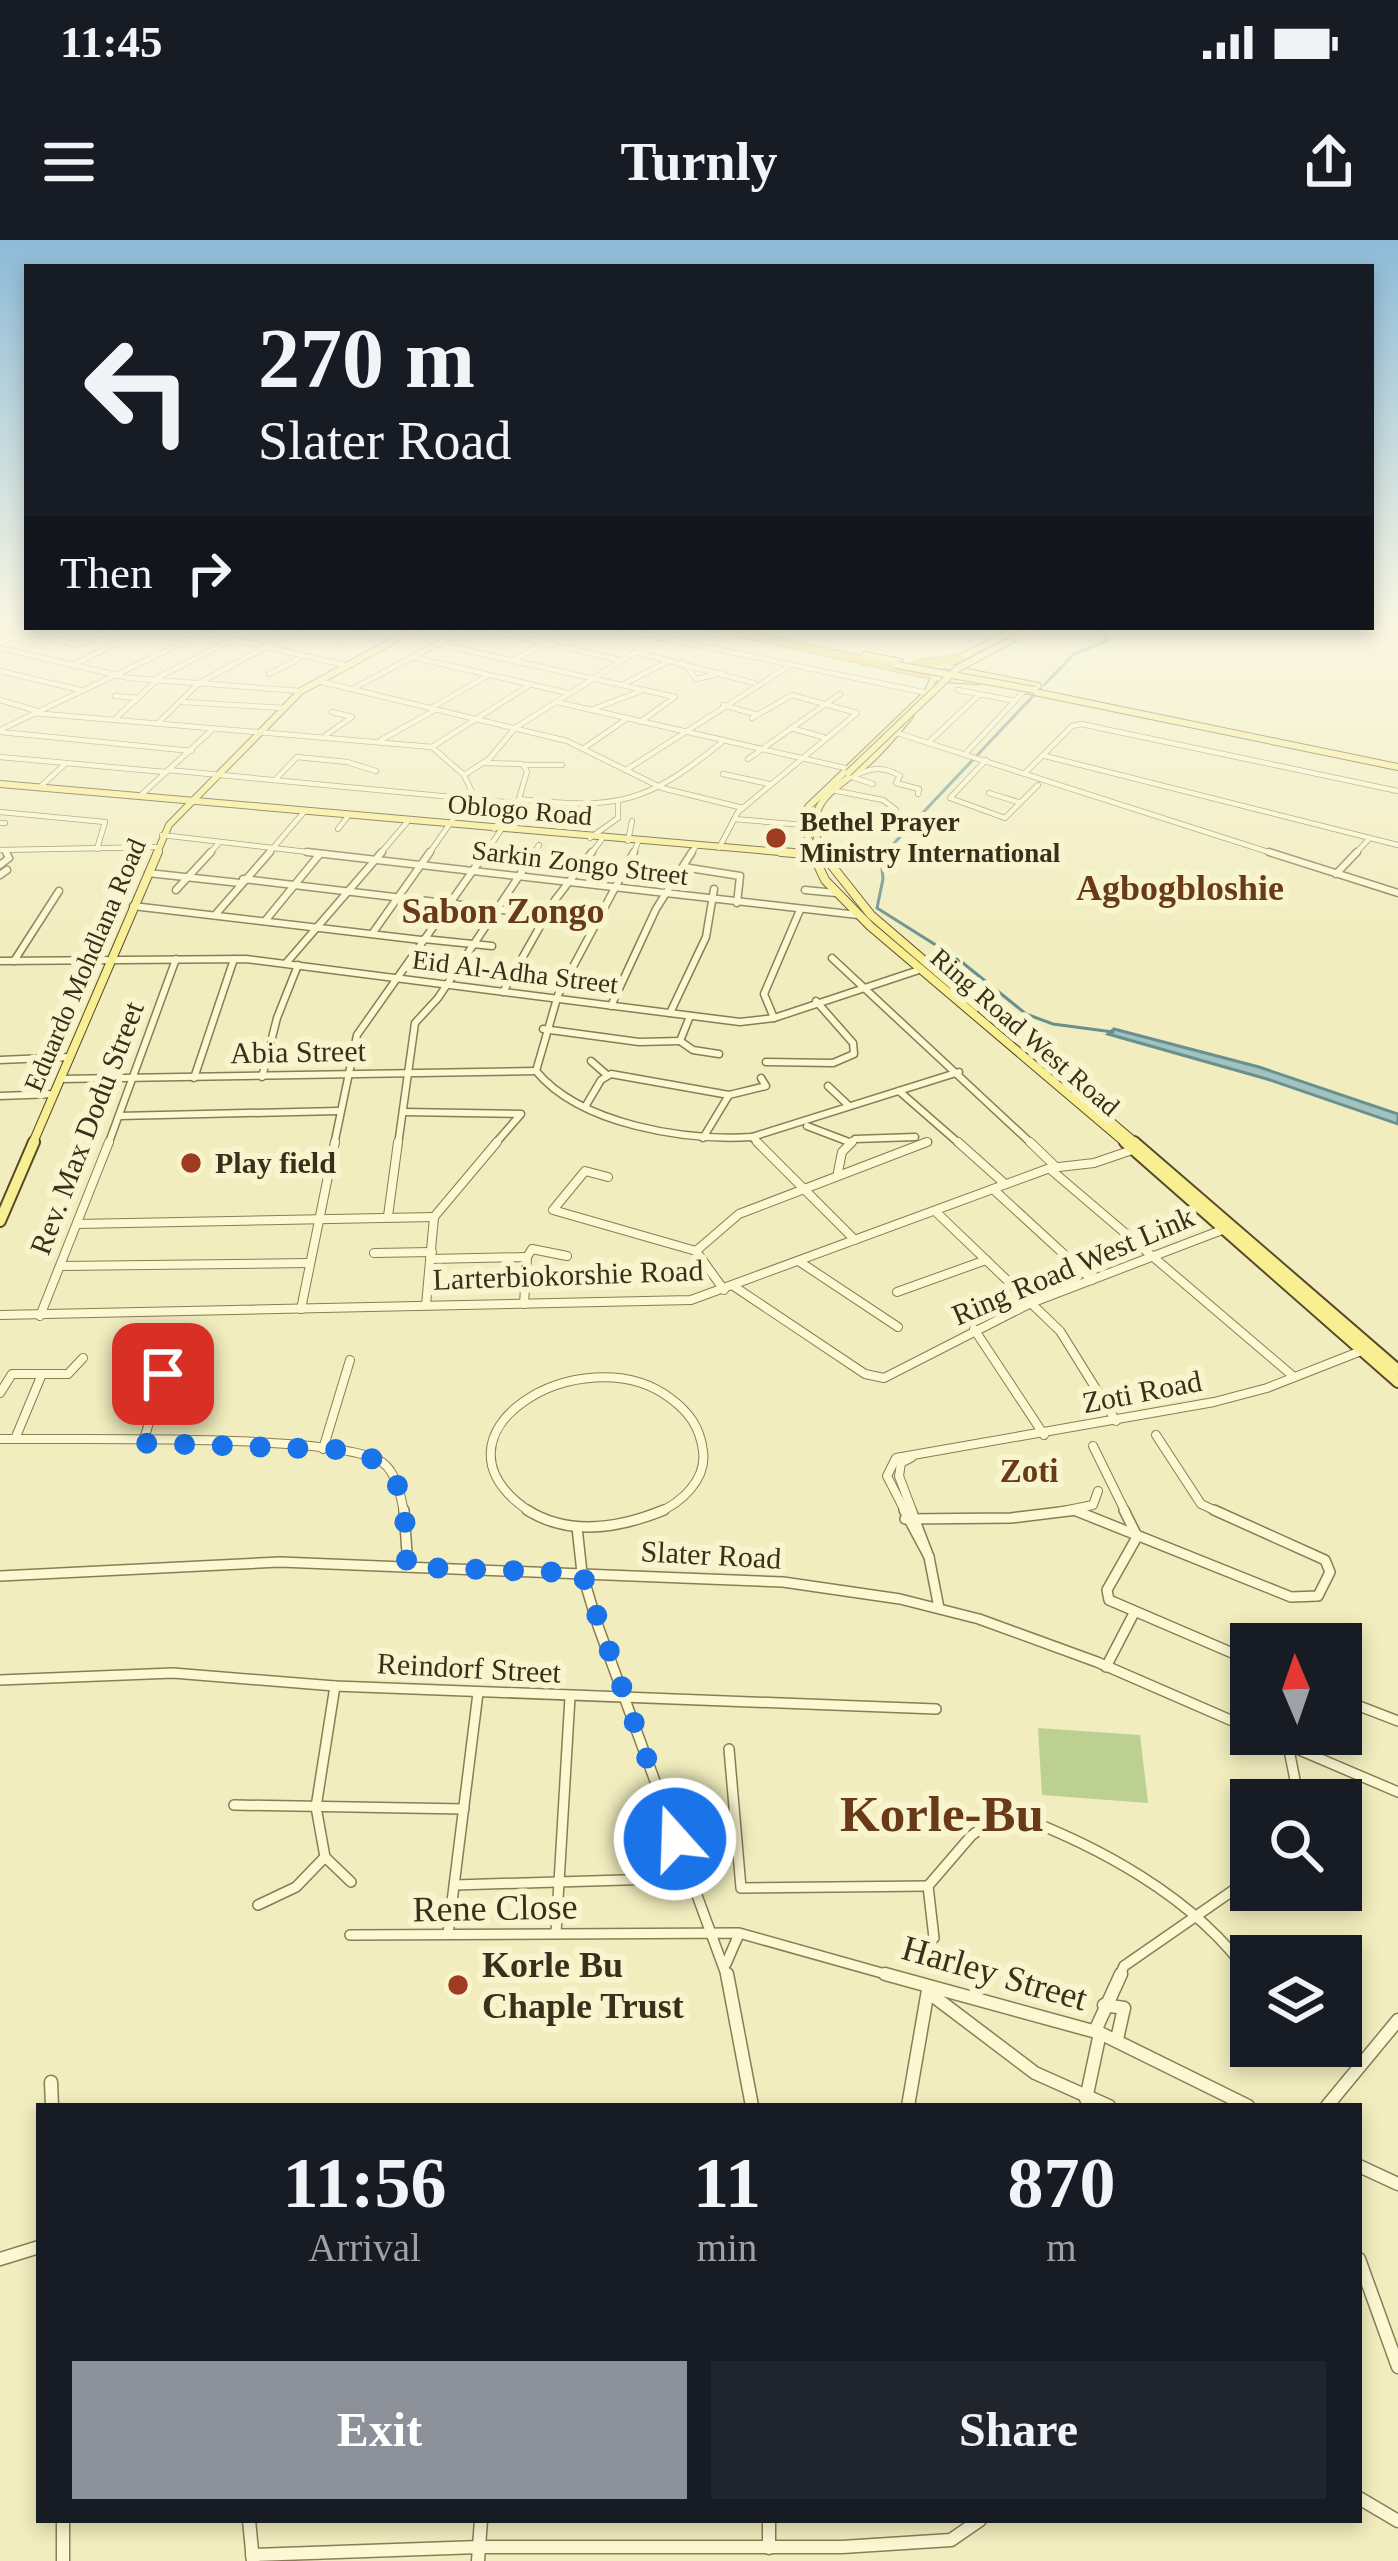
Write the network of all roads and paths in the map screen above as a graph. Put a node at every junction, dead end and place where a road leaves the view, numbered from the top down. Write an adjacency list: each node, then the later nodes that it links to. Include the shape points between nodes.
1 (12, 731): 36 (street)
2 (211, 731): 36 (street)
3 (244, 731): 24 (street)
4 (332, 731): 26 (street)
5 (396, 731): 29 (street)
6 (455, 731): 33 (street)
7 (512, 731): 43 (street)
8 (526, 731): 34 (street)
9 (609, 731): 34 (street)
10 (786, 731): 35 (street)
11 (803, 731): 28 (street)
12 (832, 731): 28 (street)
13 (885, 731): 53 (main road)
14 (888, 731): 53 (main road, bridge)
15 (891, 731): 25 (street)
16 (940, 731): 31 (street)
17 (988, 731): 37 (street)
18 (1067, 731): 38 (street)
19 (1115, 731): 32 (street)
20 (1198, 731): 32 (street)
21 (1224, 731): 47 (main road)
22 (1237, 731): 47 (main road)
23 (680, 732): 30 (street); 48 (street)
24 (259, 733): 26 (street); 55 (main road, Eduardo Mohdlana Road)
25 (897, 733): 27 (main road); 53 (main road)
26 (325, 736): 29 (street)
27 (912, 736): 31 (street)
28 (824, 737): 40 (street)
29 (380, 741): 33 (street)
30 (723, 741): 35 (street); 62 (street)
31 (929, 742): 37 (street)
32 (1184, 746): 64 (street)
33 (432, 747): 54 (street)
34 (584, 748): 48 (street)
35 (762, 749): 40 (street); 41 (street)
36 (191, 751): 49 (street)
37 (967, 754): 42 (street)
38 (1043, 756): 51 (street); 91 (street)
39 (0, 757): 44 (street)
40 (798, 758): 53 (street); 59 (street)
41 (748, 759)
42 (984, 759): 51 (street); 72 (street, via 950,799 1005,818)
43 (484, 763): 45 (street); 54 (street)
44 (65, 764): 49 (street); 61 (street)
45 (524, 765): 46 (street); 70 (street)
46 (562, 765)
47 (1398, 765)
48 (626, 770): 62 (street)
49 (166, 771): 55 (street); 67 (street)
50 (376, 771): 56 (street, via 297,758)
51 (1026, 772): 114 (street)
52 (723, 774): 59 (street)
53 (845, 774): 58 (street); 63 (main road); 66 (street, via 874,767 899,773 896,783); 85 (main road, via 813,800)
54 (464, 775): 68 (street)
55 (216, 776): 56 (street); 69 (main road, Eduardo Mohdlana Road)
56 (275, 780): 68 (street)
57 (0, 784): 61 (main road, Oblogo Road)
58 (873, 784)
59 (770, 785): 73 (street)
60 (1038, 785): 72 (street)
61 (40, 787): 67 (main road, Oblogo Road)
62 (662, 788): 71 (street); 73 (street)
63 (830, 790): 74 (street); 78 (main road)
64 (1398, 791)
65 (989, 793): 72 (street)
66 (919, 794)
67 (140, 796): 69 (main road, Oblogo Road)
68 (469, 797): 70 (street); 84 (street)
69 (190, 800): 76 (main road, Oblogo Road); 89 (main road, Eduardo Mohdlana Road)
70 (517, 801): 71 (street); 87 (street)
71 (618, 801): 90 (street, via 618,818)
72 (1018, 802)
73 (743, 808): 79 (street)
74 (896, 810)
75 (0, 812): 102 (street, via 105,822)
76 (304, 812): 77 (main road, Oblogo Road); 100 (street)
77 (348, 816): 81 (main road, Oblogo Road); 86 (street)
78 (812, 818): 80 (street); 107 (main road, Ring Road West Road)
79 (733, 819): 85 (street); 101 (street)
80 (854, 820): 83 (street); 88 (street, via 859,829)
81 (408, 821): 84 (main road, Oblogo Road); 108 (street)
82 (632, 821): 93 (street)
83 (877, 821)
84 (451, 825): 87 (main road, Oblogo Road); 109 (street)
85 (804, 825): 95 (main road, Ring Road West Road)
86 (338, 829)
87 (498, 830): 90 (main road, Oblogo Road); 112 (street)
88 (886, 830)
89 (162, 836): 94 (street, Sarkin Zongo Street); 99 (main road, Eduardo Mohdlana Road)
90 (590, 838): 92 (main road, Oblogo Road)
91 (1370, 838): 97 (street); 114 (street)
92 (602, 839): 93 (main road, Oblogo Road); 118 (street)
93 (633, 841): 98 (main road, Oblogo Road); 120 (street)
94 (220, 842): 100 (street, Sarkin Zongo Street); 115 (street)
95 (808, 844): 105 (main road); 107 (main road, Ring Road West Road)
96 (539, 845): 116 (street)
97 (1398, 845)
98 (696, 846): 101 (main road, Oblogo Road); 110 (street)
99 (158, 847): 102 (street); 113 (main road, Eduardo Mohdlana Road)
100 (273, 847): 104 (street, Sarkin Zongo Street); 117 (street)
101 (718, 848): 105 (main road, Oblogo Road)
102 (97, 849): 103 (street)
103 (2, 850): 111 (street, via 9,858)
104 (320, 854): 108 (street, Sarkin Zongo Street); 119 (street)
105 (790, 854): 107 (main road, Oblogo Road)
106 (867, 855): 107 (street)
107 (817, 858): 126 (main road, Ring Road West Road); 201 (main road, Ring Road West Road)
108 (373, 860): 109 (street, Sarkin Zongo Street); 124 (street)
109 (423, 866): 112 (street, Sarkin Zongo Street); 129 (street)
110 (683, 867): 128 (street); 131 (street, via 740,875)
111 (2, 868)
112 (470, 871): 116 (street, Sarkin Zongo Street); 132 (street)
113 (146, 873): 115 (street); 133 (main road, Eduardo Mohdlana Road)
114 (1336, 874): 127 (street)
115 (189, 877): 117 (street); 122 (street)
116 (519, 877): 118 (street, Sarkin Zongo Street); 136 (street)
117 (242, 881): 119 (street); 140 (street)
118 (568, 883): 120 (street, Sarkin Zongo Street); 138 (street)
119 (294, 884): 124 (street); 141 (street)
120 (617, 888): 128 (street, Sarkin Zongo Street); 142 (street)
121 (714, 889): 130 (street)
122 (176, 890)
123 (805, 890): 126 (street)
124 (346, 891): 129 (street); 143 (street)
125 (58, 892): 153 (street)
126 (836, 893): 134 (main road, Ring Road West Road)
127 (1398, 893)
128 (666, 894): 130 (street, Sarkin Zongo Street); 163 (street)
129 (399, 897): 132 (street); 144 (street)
130 (714, 900): 131 (street, Sarkin Zongo Street); 164 (street)
131 (736, 903): 135 (street, Sarkin Zongo Street)
132 (448, 904): 136 (street); 145 (street)
133 (133, 906): 140 (street); 149 (main road, Eduardo Mohdlana Road)
134 (848, 907): 137 (street); 139 (main road, Ring Road West Road)
135 (800, 910): 137 (street, Sarkin Zongo Street); 166 (street, via 764,994)
136 (495, 911): 138 (street); 146 (street)
137 (836, 913): 139 (street, Sarkin Zongo Street)
138 (546, 915): 142 (street); 160 (street)
139 (858, 915): 156 (main road, Ring Road West Road)
140 (214, 916): 141 (street)
141 (265, 921): 143 (street)
142 (595, 921): 161 (street)
143 (316, 927): 144 (street); 154 (street)
144 (372, 934): 145 (street)
145 (422, 939): 146 (street); 157 (street)
146 (473, 944): 147 (street); 158 (street)
147 (493, 946)
148 (832, 958): 159 (street)
149 (110, 959): 150 (street, Eid Al-Adha Street); 153 (street, Eid Al-Adha Street); 170 (main road, Eduardo Mohdlana Road)
150 (176, 959): 151 (street, Eid Al-Adha Street); 180 (street, Rev. Max Dodu Street)
151 (234, 959): 154 (street, Eid Al-Adha Street); 181 (street)
152 (0, 961): 153 (street, Eid Al-Adha Street)
153 (14, 961)
154 (286, 963): 155 (street, Eid Al-Adha Street)
155 (298, 965): 157 (street, Eid Al-Adha Street); 179 (street)
156 (918, 966): 159 (street, Eid Al-Adha Street); 198 (main road, Ring Road West Road)
157 (395, 977): 158 (street, Eid Al-Adha Street); 176 (street, via 360,1028)
158 (446, 985): 160 (street, Eid Al-Adha Street); 177 (street, via 415,1024)
159 (863, 985): 162 (street, Eid Al-Adha Street); 175 (street)
160 (503, 992): 161 (street, Eid Al-Adha Street)
161 (559, 1000): 163 (street, Eid Al-Adha Street); 167 (street)
162 (816, 1001): 166 (street, Eid Al-Adha Street); 173 (street, via 854,1054 833,1063)
163 (611, 1006): 164 (street, Eid Al-Adha Street)
164 (670, 1013): 165 (street, Eid Al-Adha Street)
165 (690, 1016): 166 (street, Eid Al-Adha Street); 168 (street)
166 (773, 1018)
167 (543, 1029): 168 (street); 174 (street)
168 (680, 1041): 169 (street)
169 (719, 1054)
170 (70, 1058): 171 (street); 183 (main road, Eduardo Mohdlana Road)
171 (0, 1060)
172 (591, 1061): 178 (street)
173 (766, 1062)
174 (536, 1071): 177 (street, Abia Street); 190 (street, via 551,1093)
175 (959, 1072): 185 (street); 204 (street)
176 (346, 1074): 177 (street, Abia Street); 179 (street, Abia Street); 191 (street)
177 (410, 1074): 192 (street)
178 (607, 1075): 187 (street); 190 (street)
179 (262, 1077): 181 (street, Abia Street)
180 (135, 1078): 181 (street, Abia Street); 183 (street, Abia Street); 193 (street, Rev. Max Dodu Street)
181 (194, 1078)
182 (760, 1078): 187 (street, via 763,1089)
183 (61, 1079): 186 (main road, Eduardo Mohdlana Road)
184 (828, 1086): 189 (street)
185 (898, 1090): 189 (street); 207 (street)
186 (54, 1094): 188 (street); 214 (main road, Eduardo Mohdlana Road)
187 (729, 1095): 197 (street)
188 (0, 1096)
189 (848, 1105): 195 (street)
190 (585, 1107): 197 (street)
191 (338, 1111): 193 (street); 213 (street)
192 (404, 1112): 211 (street); 212 (street, via 521,1114)
193 (119, 1116): 215 (street, Rev. Max Dodu Street)
194 (807, 1126): 199 (street)
195 (752, 1137): 197 (street); 208 (street)
196 (916, 1137): 199 (street)
197 (703, 1138)
198 (1119, 1141): 201 (main road, Ring Road West Road); 202 (main road)
199 (849, 1142): 205 (street)
200 (928, 1142): 205 (street)
201 (1136, 1150): 202 (street, Larterbiokorshie Road); 203 (main road, Ring Road West Road); 244 (main road)
202 (1118, 1156): 203 (main road); 204 (street, Larterbiokorshie Road)
203 (1143, 1163): 216 (main road, Ring Road West Road)
204 (1053, 1167): 207 (street, Larterbiokorshie Road); 222 (street)
205 (838, 1173): 208 (street)
206 (608, 1177): 218 (street, via 585,1171 553,1210)
207 (1006, 1184): 209 (street, Larterbiokorshie Road)
208 (802, 1188): 217 (street); 218 (street, via 739,1214)
209 (993, 1189): 210 (street, Larterbiokorshie Road); 228 (street)
210 (934, 1211): 217 (street, Larterbiokorshie Road); 224 (street)
211 (388, 1216): 212 (street); 213 (street)
212 (434, 1217): 220 (street)
213 (318, 1218): 215 (street); 226 (street)
214 (0, 1221)
215 (77, 1223): 227 (street, Rev. Max Dodu Street)
216 (1222, 1230): 222 (street, Ring Road West Link); 241 (main road, Ring Road West Road)
217 (855, 1240): 225 (street, Larterbiokorshie Road)
218 (696, 1251): 230 (street)
219 (374, 1253): 220 (street)
220 (431, 1256): 223 (street); 234 (street)
221 (567, 1256): 223 (street, via 532,1249)
222 (1151, 1257): 228 (street, Ring Road West Link); 246 (street)
223 (527, 1258): 233 (street)
224 (986, 1260): 231 (street); 232 (street)
225 (799, 1261): 229 (street, Larterbiokorshie Road); 238 (street)
226 (308, 1263): 227 (street); 235 (street)
227 (61, 1266): 236 (street, Rev. Max Dodu Street)
228 (1092, 1280): 232 (street, Ring Road West Link)
229 (734, 1286): 230 (street, Larterbiokorshie Road); 239 (street, Ring Road West Link, via 878,1378)
230 (724, 1290): 233 (street, Larterbiokorshie Road, via 691,1300)
231 (897, 1292)
232 (1031, 1303): 239 (street, Ring Road West Link); 249 (street, via 1060,1331)
233 (524, 1304): 234 (street, Larterbiokorshie Road)
234 (426, 1305): 235 (street, Larterbiokorshie Road)
235 (301, 1309): 236 (street, Larterbiokorshie Road)
236 (42, 1315): 237 (street, Larterbiokorshie Road)
237 (0, 1316)
238 (898, 1327)
239 (974, 1329): 251 (street)
240 (172, 1343): 254 (street)
241 (1363, 1351): 246 (street, Zoti Road); 247 (main road, Ring Road West Road)
242 (83, 1358): 245 (street, via 68,1373)
243 (350, 1360): 256 (street)
244 (1398, 1370)
245 (42, 1374): 248 (street, via 12,1374); 253 (street)
246 (1295, 1378): 249 (street, Zoti Road)
247 (1398, 1382)
248 (0, 1394)
249 (1117, 1420): 251 (street, Zoti Road)
250 (1156, 1435): 262 (street, via 1201,1504 1318,1555 1330,1572 1318,1596 1298,1599)
251 (1044, 1436): 259 (street, Zoti Road, via 908,1459 898,1470)
252 (0, 1439): 253 (street)
253 (15, 1439): 254 (street)
254 (143, 1443): 256 (street)
255 (1093, 1445): 262 (street)
256 (323, 1449): 264 (street, via 385,1464 402,1502)
257 (1097, 1491): 258 (street, via 1093,1505)
258 (1074, 1510): 259 (street); 262 (street)
259 (911, 1519): 267 (street, Zoti Road)
260 (577, 1528): 261 (street); 261 (street, via 534,1516 497,1484 489,1448 499,1423 527,1396 568,1379 650,1383 696,1419 704,1441 700,1470 658,1513); 263 (street)
261 (593, 1528): 263 (street)
262 (1137, 1537): 268 (street, via 1106,1595)
263 (581, 1548): 265 (street)
264 (407, 1567): 265 (street, Slater Road); 266 (street, Slater Road, via 262,1562)
265 (582, 1573): 267 (street, Slater Road, via 783,1582); 275 (street)
266 (0, 1576)
267 (939, 1608): 270 (street, Slater Road)
268 (1134, 1613): 269 (street); 270 (street)
269 (1230, 1652)
270 (1106, 1666): 278 (street, Slater Road)
271 (0, 1680): 272 (street, Reindorf Street, via 173,1673)
272 (335, 1687): 273 (street, Reindorf Street); 284 (street)
273 (478, 1693): 274 (street, Reindorf Street); 285 (street)
274 (570, 1697): 275 (street, Reindorf Street); 289 (street)
275 (626, 1700): 277 (street, Reindorf Street); 287 (street)
276 (1362, 1707): 279 (street)
277 (936, 1709)
278 (1230, 1720)
279 (1398, 1721)
280 (729, 1749): 291 (street, via 741,1888)
281 (1313, 1755): 282 (street)
282 (1397, 1788)
283 (234, 1805): 284 (street)
284 (316, 1807): 285 (street); 286 (street)
285 (464, 1809): 290 (street)
286 (325, 1857): 288 (street); 293 (street, via 287,1895)
287 (690, 1878): 289 (street); 295 (street)
288 (351, 1882)
289 (557, 1883): 290 (street); 296 (street)
290 (455, 1886): 298 (street)
291 (928, 1886): 294 (street, via 1004,1810 1103,1858); 300 (street)
292 (1230, 1892): 294 (street)
293 (258, 1905)
294 (1195, 1916): 301 (street); 304 (street, via 1124,1966)
295 (712, 1932): 296 (street, Rene Close); 297 (street, Harley Street); 302 (street)
296 (556, 1933): 298 (street, Rene Close)
297 (739, 1933): 302 (street); 303 (street, Harley Street)
298 (448, 1934): 299 (street, Rene Close)
299 (350, 1935)
300 (934, 1938)
301 (1230, 1946)
302 (725, 1965): 311 (street)
303 (928, 1987): 306 (street, Harley Street); 309 (street, via 1003,2055); 312 (street)
304 (1104, 2005): 306 (street); 307 (street, via 1124,2008)
305 (1398, 2020): 315 (street)
306 (1097, 2032): 307 (street, Harley Street); 309 (street)
307 (1117, 2039): 314 (street, Harley Street)
308 (51, 2082): 310 (street)
309 (1086, 2098): 313 (street)
310 (52, 2103)
311 (751, 2103)
312 (909, 2103)
313 (1100, 2103)
314 (1242, 2103)
315 (1329, 2103)
316 (1362, 2167): 317 (street)
317 (1398, 2184)
318 (36, 2248): 319 (street)
319 (0, 2259)
320 (1362, 2267): 321 (street)
321 (1398, 2367)
322 (1362, 2500): 323 (street)
323 (1398, 2521)
324 (63, 2523): 332 (street)
325 (249, 2523): 331 (street)
326 (481, 2523): 330 (street)
327 (769, 2523): 329 (street)
328 (976, 2523): 329 (street, via 951,2540)
329 (769, 2549): 330 (street)
330 (478, 2554): 331 (street)
331 (252, 2558)
332 (63, 2561)

